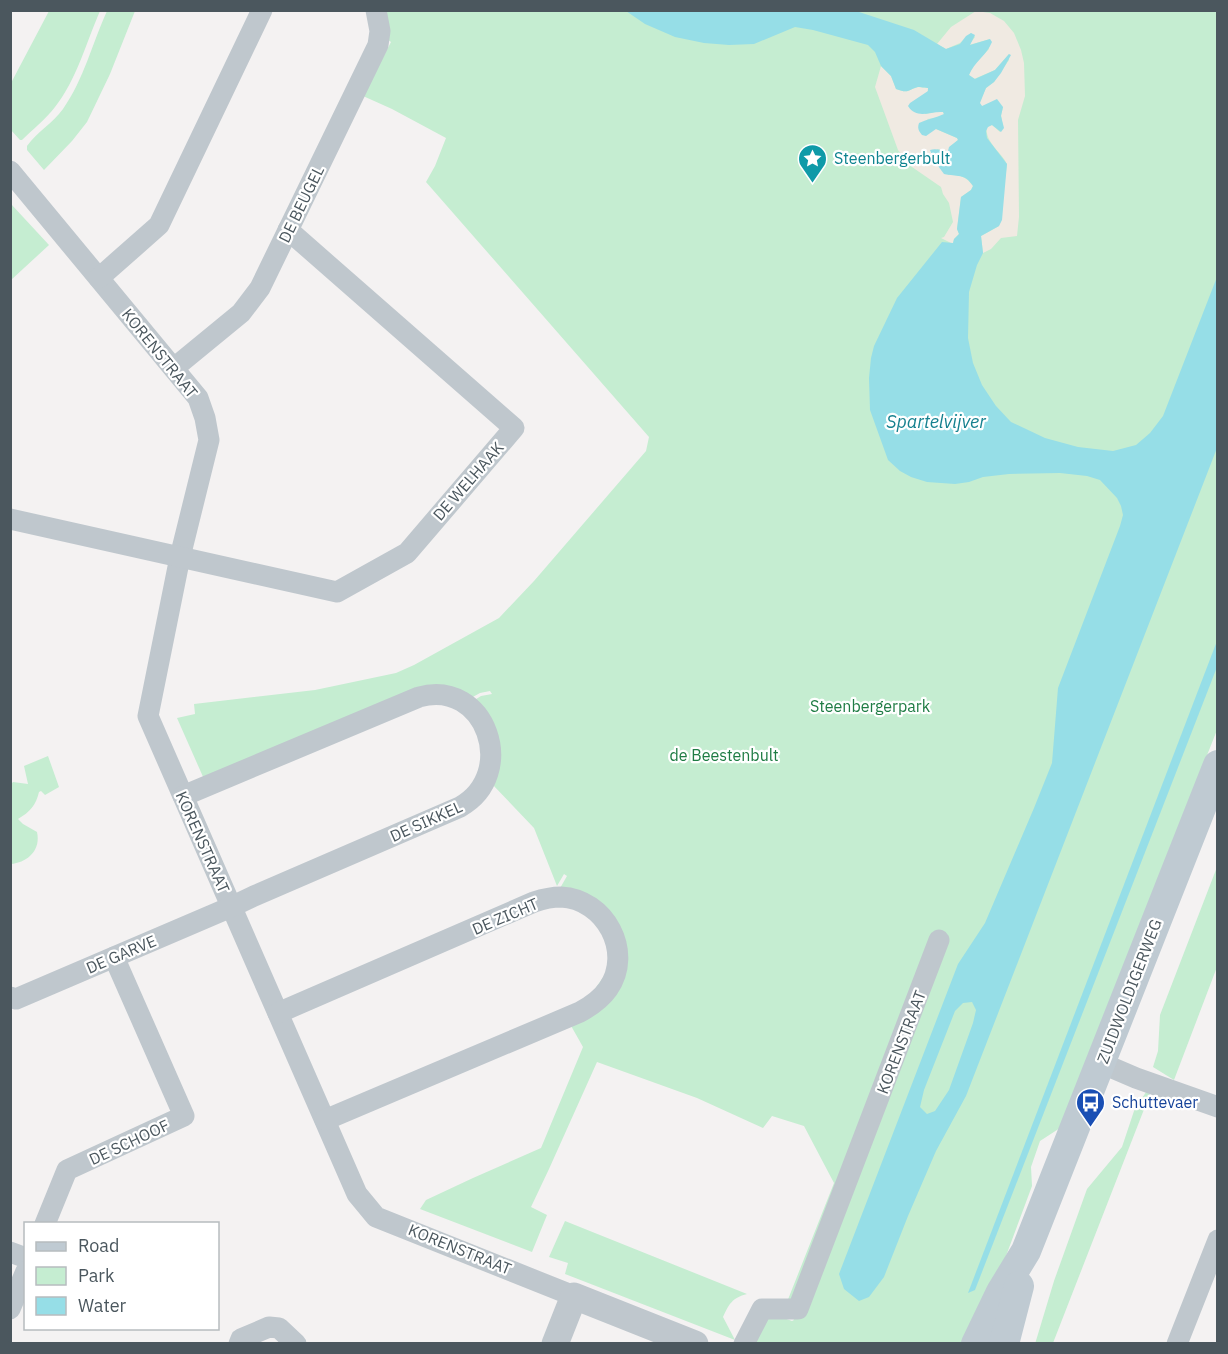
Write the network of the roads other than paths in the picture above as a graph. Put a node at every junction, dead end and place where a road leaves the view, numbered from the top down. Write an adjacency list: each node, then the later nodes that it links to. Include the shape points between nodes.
1 (262, 10): 5 (street, via 159,225)
2 (376, 10): 4 (street, DE BEUGEL, via 378,45)
3 (10, 171): 5 (street, KORENSTRAAT)
4 (288, 230): 6 (street, DE BEUGEL, via 250,303); 8 (street, DE WELHAAK, via 514,428 407,553 337,592)
5 (99, 278): 6 (street, KORENSTRAAT)
6 (174, 369): 8 (street, KORENSTRAAT, via 198,398 209,440)
7 (10, 519): 8 (street)
8 (180, 557): 10 (street, KORENSTRAAT, via 148,716)
9 (1218, 765): 16 (main road, ZUIDWOLDIGERWEG)
10 (183, 796): 11 (street, KORENSTRAAT); 11 (street, DE SIKKEL, via 428,694 458,698 474,711 484,727 490,748 489,771 482,788 469,802)
11 (231, 907): 13 (street, DE GARVE); 15 (street, KORENSTRAAT)
12 (939, 940): 29 (street, KORENSTRAAT, via 798,1309 762,1309)
13 (114, 957): 14 (street, DE GARVE, via 16,999); 19 (street, DE SCHOOF, via 184,1116 67,1170)
14 (10, 997)
15 (278, 1014): 18 (street, KORENSTRAAT); 18 (street, DE ZICHT, via 548,898 576,899 600,913 609,924 617,949 615,975 591,1005)
16 (1101, 1063): 17 (street); 21 (main road, ZUIDWOLDIGERWEG)
17 (1218, 1107)
18 (325, 1120): 23 (street, KORENSTRAAT, via 357,1194 376,1216)
19 (46, 1222)
20 (1218, 1240): 32 (street)
21 (1026, 1251): 30 (main road, ZUIDWOLDIGERWEG); 31 (main road, ZUIDWOLDIGERWEG)
22 (24, 1276): 24 (street)
23 (574, 1296): 27 (street); 28 (street, KORENSTRAAT)
24 (10, 1309)
25 (239, 1344): 26 (street, via 241,1339 269,1327 279,1328)
26 (296, 1344)
27 (555, 1344)
28 (695, 1344)
29 (744, 1344)
30 (976, 1344)
31 (1004, 1344)
32 (1177, 1344)

